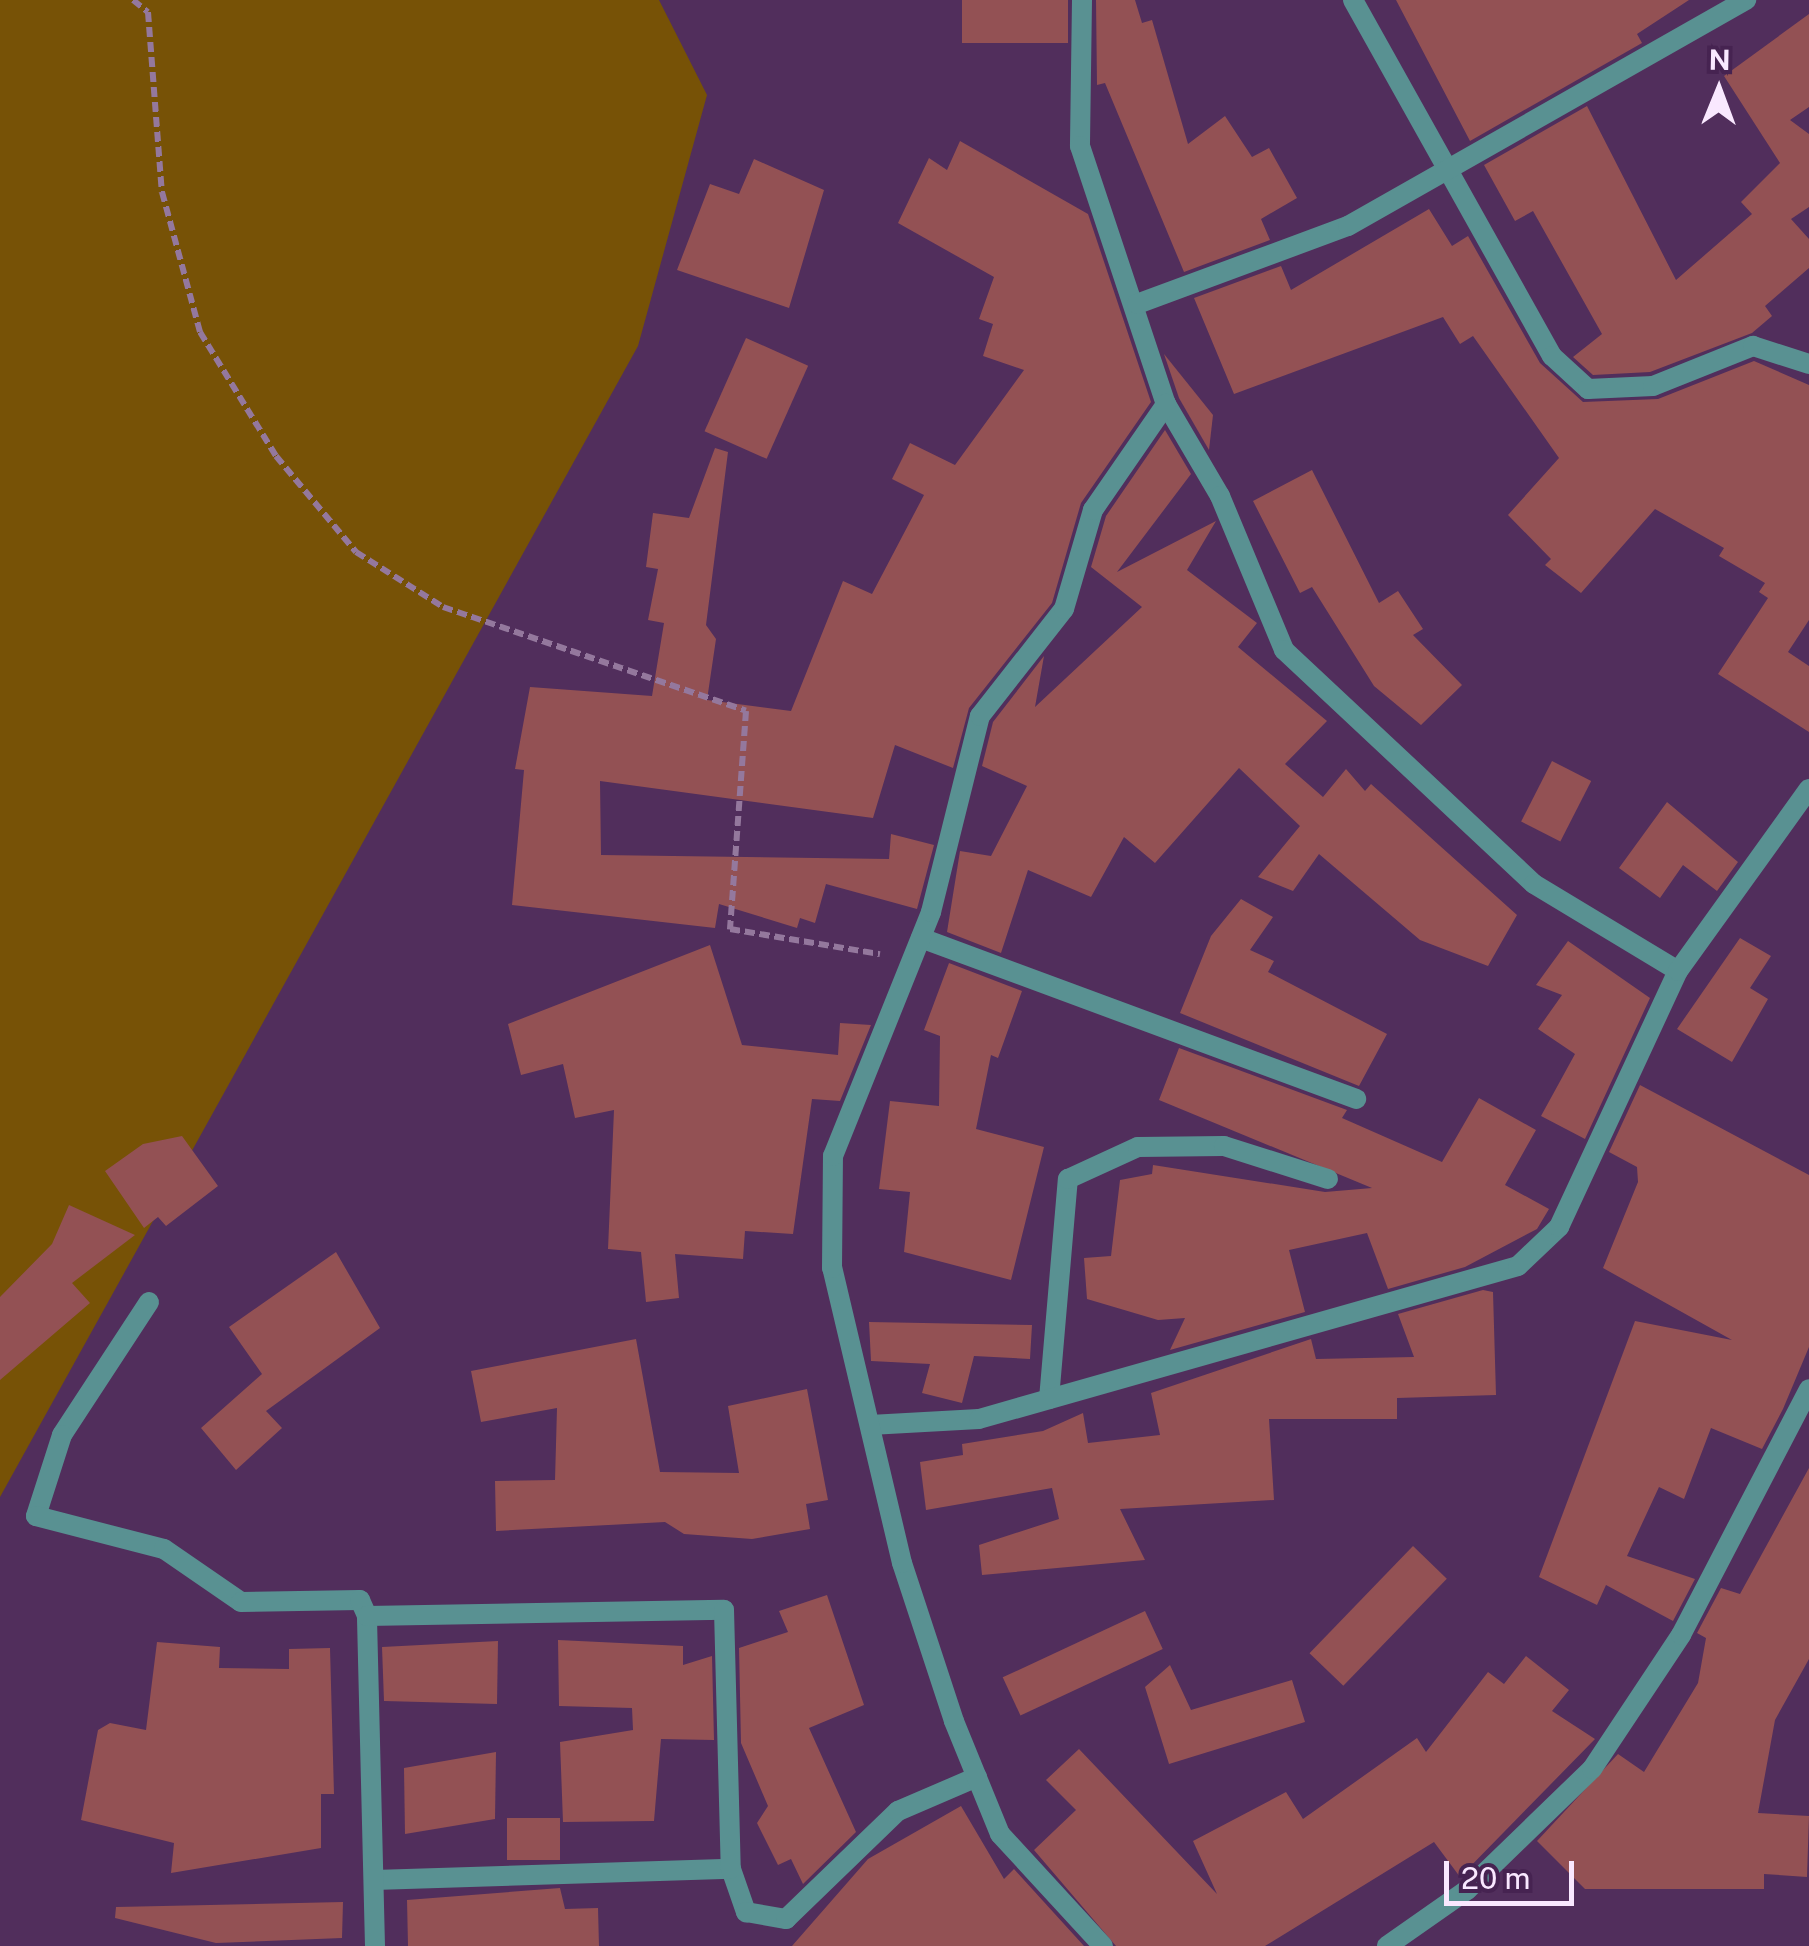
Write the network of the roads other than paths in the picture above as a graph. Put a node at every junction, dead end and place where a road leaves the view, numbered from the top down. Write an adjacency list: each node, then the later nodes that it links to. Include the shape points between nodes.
1 (1082, 0): 5 (street, via 1080,146)
2 (1353, 0): 4 (street)
3 (1746, 0): 4 (street, via 1579,97 1537,112)
4 (1450, 169): 5 (street, via 1348,226); 6 (street, via 1552,356 1588,389 1654,386 1753,346)
5 (1137, 304): 7 (street)
6 (1809, 364)
7 (1166, 404): 9 (street, via 1093,510 1064,609 980,716); 10 (street, via 1220,496 1284,650 1534,884)
8 (1809, 789): 10 (street)
9 (921, 938): 11 (street); 16 (street, via 832,1156 832,1268)
10 (1678, 970): 15 (street, via 1559,1227 1518,1266)
11 (1356, 1099)
12 (1328, 1179): 15 (street, via 1224,1146 1138,1146 1068,1179)
13 (149, 1302): 17 (street, via 62,1435 36,1516 164,1549 241,1602 360,1600)
14 (1809, 1390): 23 (street, via 1681,1635 1592,1769 1467,1890)
15 (1049, 1400): 16 (street, via 979,1419)
16 (870, 1426): 18 (street, via 902,1564)
17 (367, 1616): 19 (street, via 724,1610); 20 (street)
18 (977, 1777): 19 (street, via 898,1810 786,1919 746,1912); 22 (street, via 1000,1834)
19 (730, 1869): 20 (street)
20 (374, 1880): 21 (street)
21 (375, 1946)
22 (1103, 1946)
23 (1388, 1946)

